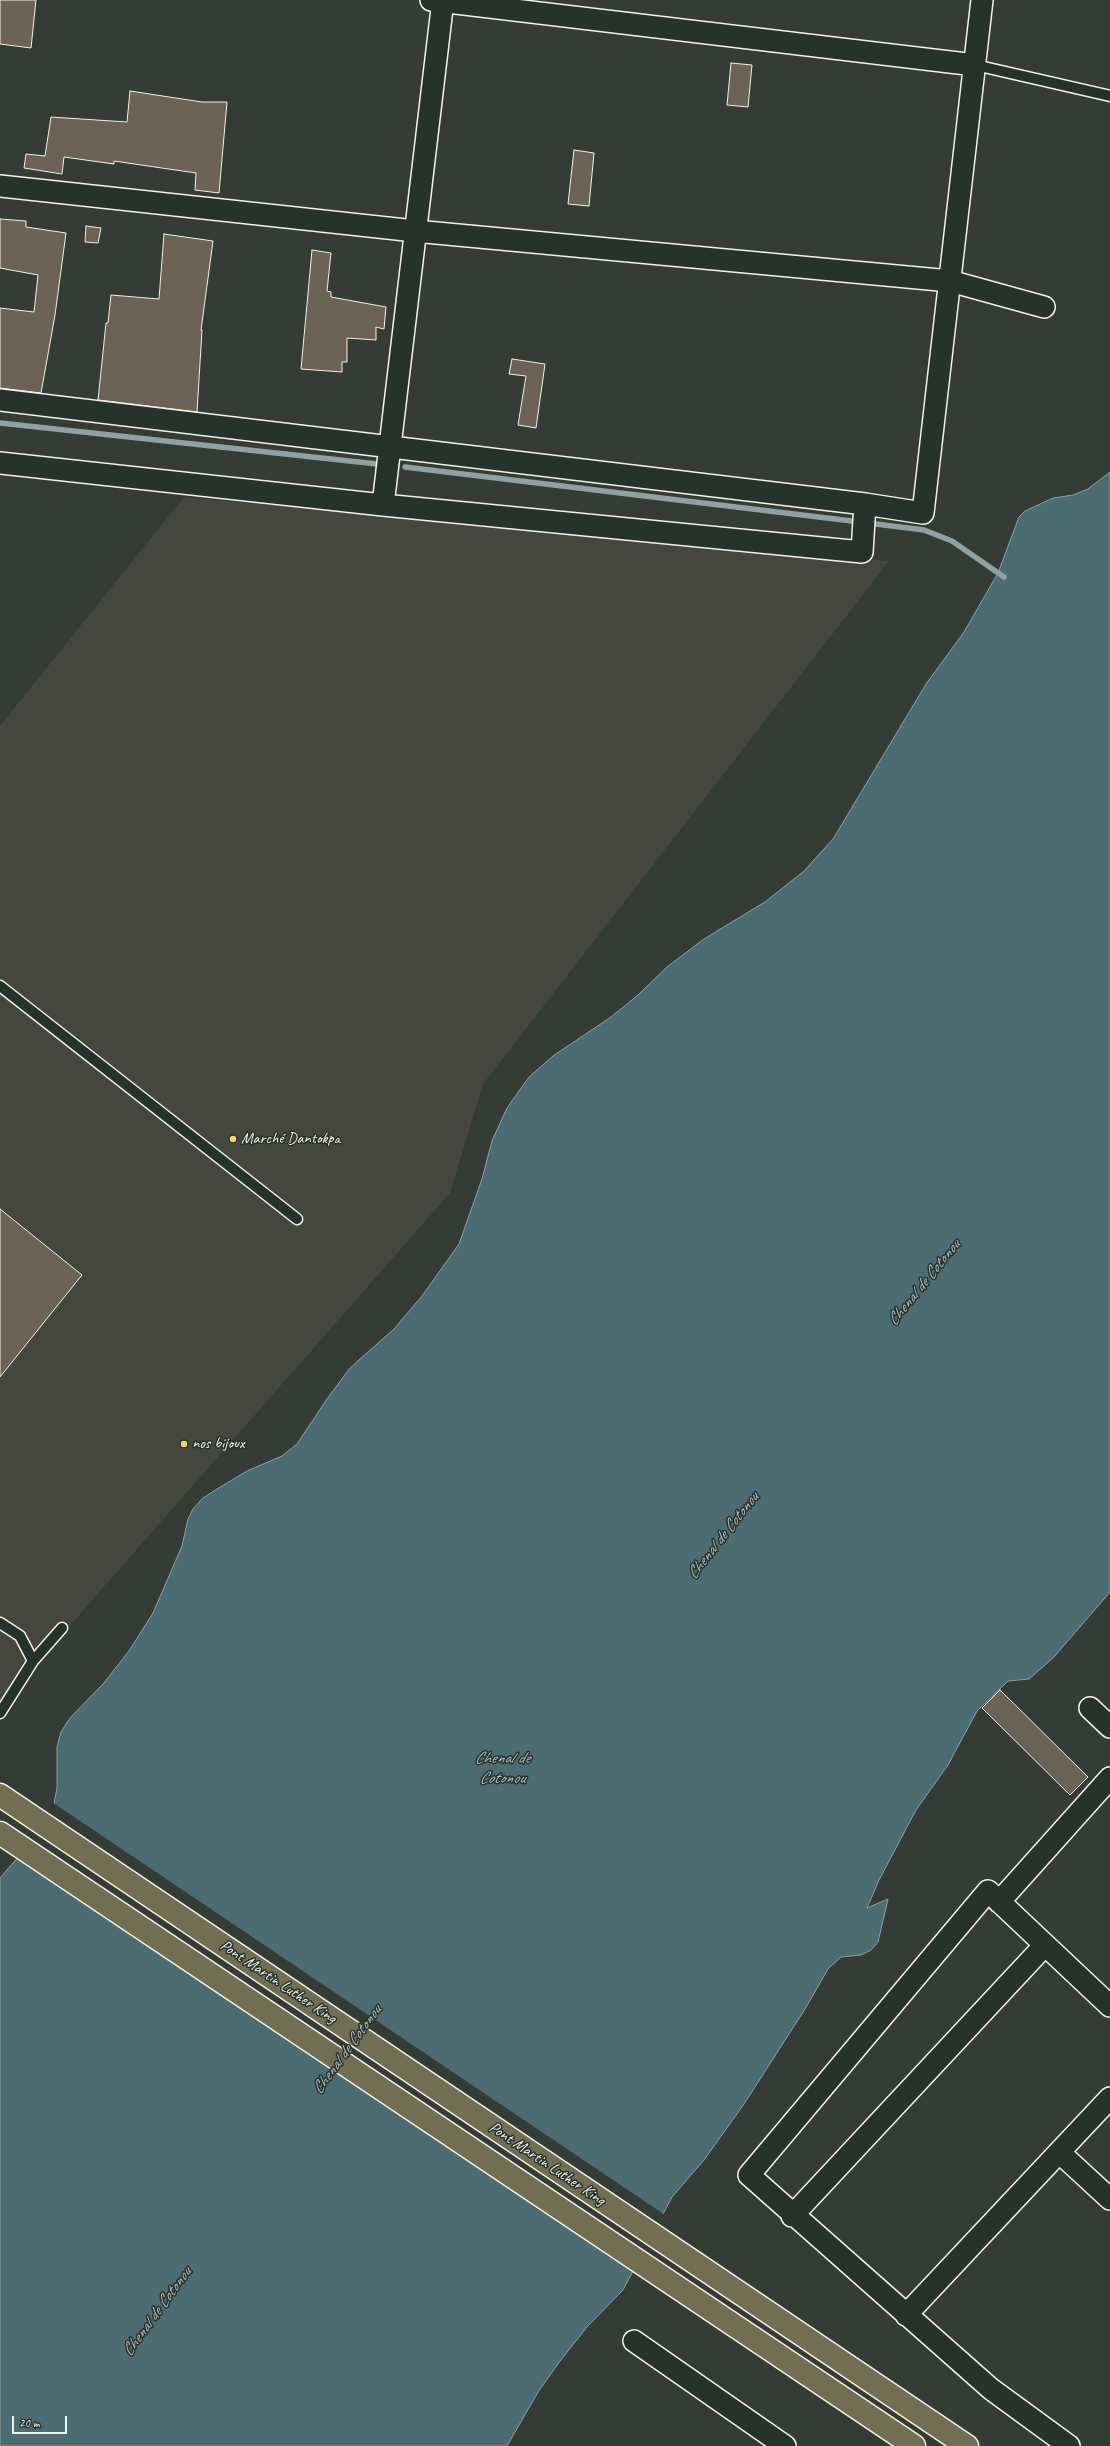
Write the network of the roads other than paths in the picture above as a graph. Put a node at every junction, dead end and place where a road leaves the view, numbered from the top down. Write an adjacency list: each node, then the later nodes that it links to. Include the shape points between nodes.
1 (439, 0): 3 (street); 6 (street)
2 (982, 0): 3 (street)
3 (975, 65): 4 (lane); 7 (street)
4 (1110, 96)
5 (0, 186): 6 (street)
6 (415, 231): 7 (street); 10 (street)
7 (950, 281): 8 (street); 12 (street, via 923,513)
8 (1044, 308)
9 (0, 400): 10 (street)
10 (390, 446): 12 (street); 13 (street)
11 (0, 463): 13 (street)
12 (865, 504): 13 (street, via 862,552)
13 (383, 505)
14 (0, 986): 15 (lane)
15 (297, 1219)
16 (0, 1623): 18 (lane, via 20,1636)
17 (62, 1628): 18 (lane)
18 (33, 1661): 20 (lane)
19 (1090, 1708): 21 (street)
20 (0, 1713)
21 (1110, 1727)
22 (1110, 1778): 25 (street)
23 (0, 1795): 36 (main road, Pont Martin Luther King)
24 (0, 1833): 35 (main road, Pont Martin Luther King)
25 (999, 1902): 26 (street); 31 (street, via 988,1891 749,2175)
26 (1045, 1945): 27 (street); 31 (street)
27 (1110, 2006)
28 (1110, 2098): 29 (street)
29 (1059, 2152): 30 (street); 32 (street)
30 (1110, 2199)
31 (792, 2216): 32 (street)
32 (906, 2315): 37 (street, via 990,2389)
33 (634, 2341): 34 (street)
34 (785, 2446)
35 (914, 2446)
36 (967, 2446)
37 (1069, 2446)

